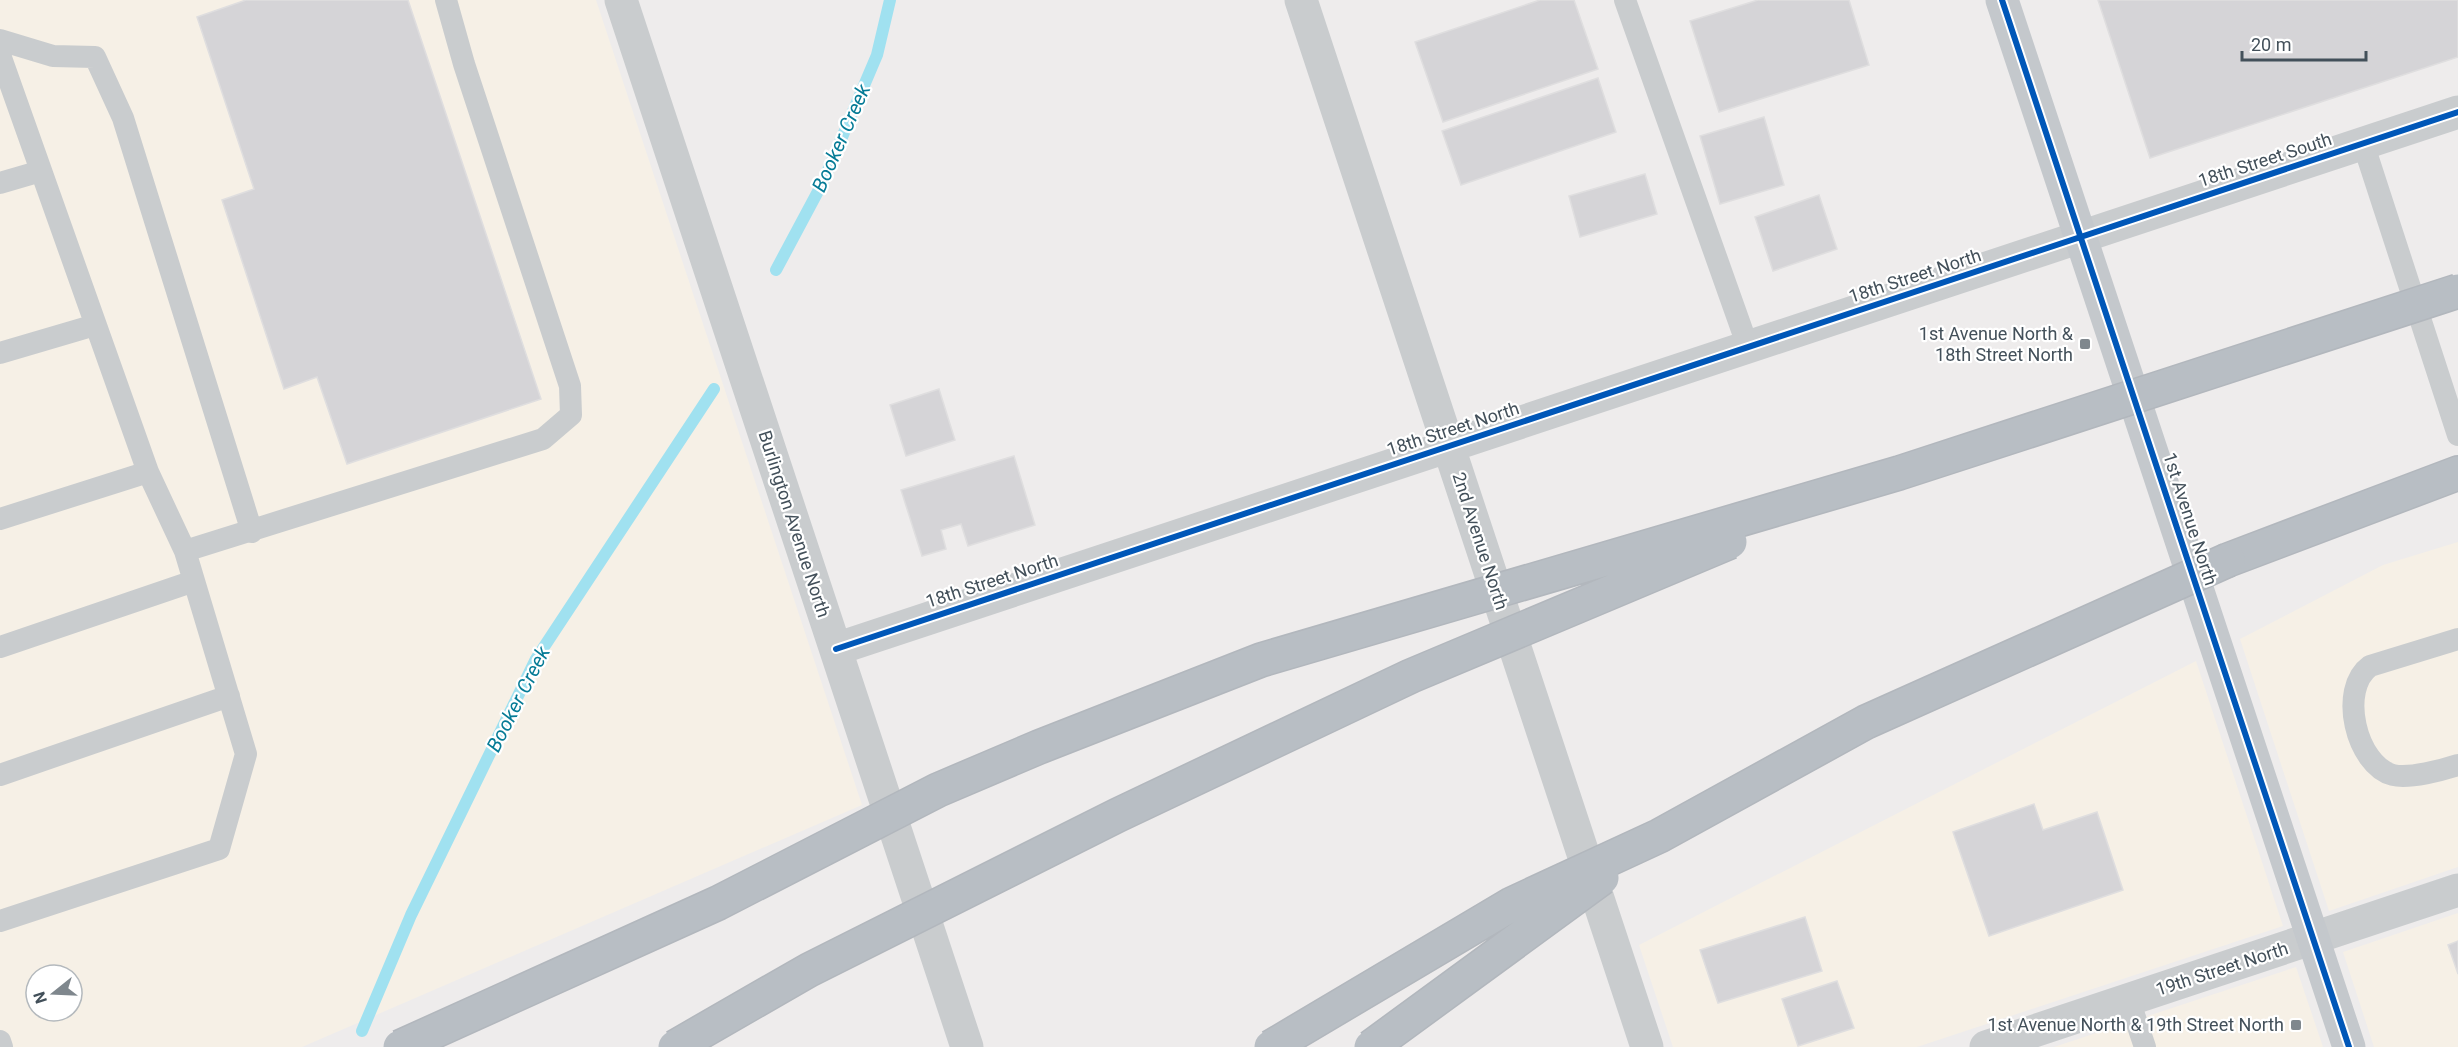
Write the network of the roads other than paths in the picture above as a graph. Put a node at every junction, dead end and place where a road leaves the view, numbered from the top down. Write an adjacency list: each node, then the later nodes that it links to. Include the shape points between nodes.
1 (446, 0): 23 (lane, via 570,386 571,415 543,439)
2 (621, 0): 28 (street, Burlington Avenue North)
3 (1301, 0): 18 (street, 2nd Avenue North)
4 (1624, 0): 15 (lane)
5 (2002, 0): 12 (main road, 1st Avenue North)
6 (0, 40): 23 (lane, via 53,56 95,57 123,118)
7 (0, 55): 10 (lane)
8 (2458, 112): 9 (street, 18th Street South)
9 (2363, 143): 12 (street, 18th Street South); 17 (lane)
10 (41, 171): 11 (lane); 14 (lane)
11 (0, 183)
12 (2080, 237): 15 (street, 18th Street North); 35 (main road, 1st Avenue North)
13 (2458, 291): 20 (highway, bridge)
14 (95, 325): 16 (lane); 19 (lane)
15 (1748, 347): 18 (street, 18th Street North)
16 (0, 353)
17 (2458, 435)
18 (1449, 446): 28 (street, 18th Street North); 45 (street, 2nd Avenue North)
19 (148, 472): 22 (lane); 24 (lane)
20 (1899, 473): 40 (highway, bridge, via 1250,665 938,790 718,903); 41 (highway, bridge, via 1411,676 1118,815 809,970)
21 (2458, 473): 32 (highway, bridge, via 2228,560 1866,722)
22 (0, 519)
23 (252, 532): 24 (lane)
24 (185, 551): 25 (lane)
25 (194, 581): 27 (lane); 29 (lane)
26 (2458, 639): 30 (lane, via 2370,666 2360,673 2353,713 2361,742 2377,765 2394,775 2420,774)
27 (0, 647)
28 (836, 649): 42 (street, Burlington Avenue North)
29 (229, 696): 31 (lane); 34 (lane, via 246,754 219,849)
30 (2458, 765)
31 (0, 775)
32 (1659, 836): 43 (highway, bridge, via 1512,904); 44 (highway, bridge)
33 (2458, 890): 35 (street, 19th Street North)
34 (0, 921)
35 (2313, 939): 36 (street, 19th Street North); 48 (main road, 1st Avenue North)
36 (2128, 1000): 37 (street, 19th Street North); 47 (lane)
37 (2045, 1038): 46 (street, 19th Street North)
38 (0, 1041): 39 (lane)
39 (2, 1047)
40 (400, 1047)
41 (675, 1047)
42 (967, 1047)
43 (1271, 1047)
44 (1371, 1047)
45 (1647, 1047)
46 (1986, 1047)
47 (2145, 1047)
48 (2349, 1047)

